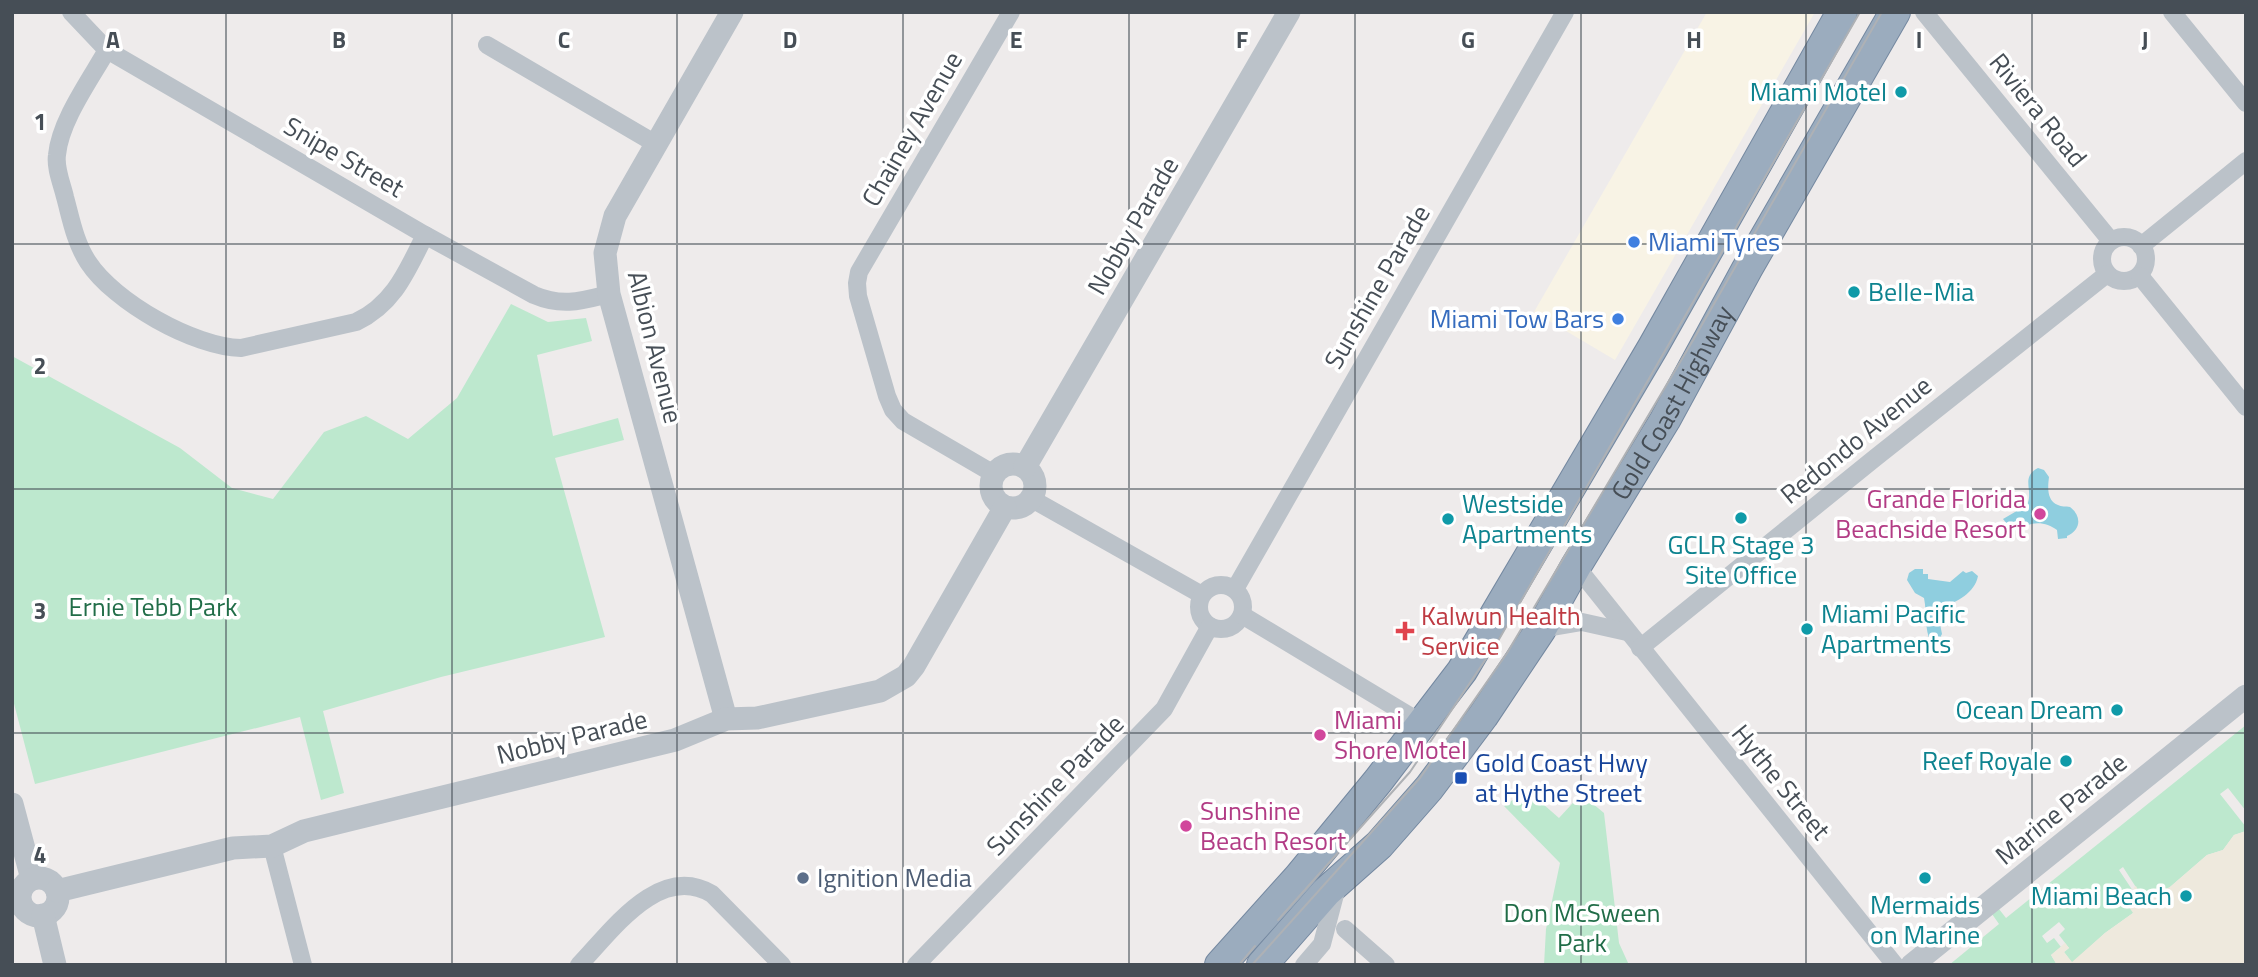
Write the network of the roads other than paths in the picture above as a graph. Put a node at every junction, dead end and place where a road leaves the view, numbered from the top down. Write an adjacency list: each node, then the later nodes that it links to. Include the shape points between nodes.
1 (71, 12): 11 (street, Snipe Street)
2 (732, 12): 13 (street, Albion Avenue)
3 (1011, 12): 23 (street, Chainey Avenue, via 859,272 857,283 893,410 903,421)
4 (1289, 12): 22 (street, Nobby Parade)
5 (1565, 12): 27 (street, Sunshine Parade)
6 (1842, 12): 36 (highway, Gold Coast Highway, via 1503,603)
7 (1895, 12): 26 (highway, Gold Coast Highway, via 1665,420)
8 (1924, 12): 16 (street, Riviera Road)
9 (2172, 12): 12 (street)
10 (487, 44): 13 (street)
11 (107, 50): 15 (street, Snipe Street); 15 (street, via 60,140 56,158 67,204 76,238 102,280 178,331 226,348 242,348 356,322 385,303)
12 (2246, 103)
13 (656, 144): 20 (street, Albion Avenue, via 610,228 605,253)
14 (2246, 161): 17 (street)
15 (425, 235): 20 (street, Snipe Street, via 550,302)
16 (2111, 241): 17 (street, via 2127,237); 18 (street, via 2102,257)
17 (2141, 246): 19 (street, via 2147,258)
18 (2107, 274): 19 (street, via 2127,282); 33 (street, Redondo Avenue, via 1865,465)
19 (2140, 276): 21 (street)
20 (609, 295): 35 (street, Albion Avenue)
21 (2246, 407)
22 (1025, 467): 23 (street, via 1004,465); 24 (street, via 1034,478)
23 (994, 474): 25 (street, via 992,494)
24 (1032, 499): 25 (street, via 1020,508); 28 (street)
25 (1005, 507): 35 (street, Nobby Parade, via 906,676 863,696 757,718)
26 (1576, 566): 31 (highway, Gold Coast Highway); 32 (street, Hythe Street)
27 (1235, 589): 28 (street, via 1221,584); 29 (street, via 1243,601)
28 (1202, 595): 30 (street, via 1199,609)
29 (1242, 615): 30 (street, via 1225,629); 36 (street)
30 (1210, 626): 49 (street, Sunshine Parade, via 1164,709)
31 (1541, 629): 32 (street, via 1583,622); 40 (highway, Gold Coast Highway, via 1429,788 1379,845)
32 (1627, 632): 33 (street, Hythe Street)
33 (1644, 653): 54 (street, Hythe Street)
34 (2246, 696): 55 (street, Marine Parade)
35 (726, 719): 38 (street, Nobby Parade, via 675,740 304,831)
36 (1423, 724): 50 (highway, Gold Coast Highway, via 1299,877)
37 (12, 804): 39 (street)
38 (272, 846): 41 (street, Nobby Parade, via 233,848); 46 (street)
39 (33, 879): 41 (street, via 49,881); 42 (street, via 24,885)
40 (1339, 880): 51 (highway, Gold Coast Highway); 52 (street, via 1322,944)
41 (57, 891): 43 (street, via 54,908)
42 (16, 902): 43 (street, via 31,914)
43 (43, 915): 45 (street)
44 (1345, 929): 53 (street)
45 (55, 965)
46 (303, 965)
47 (579, 965): 48 (street, via 641,901 656,892 689,885 712,894)
48 (782, 965)
49 (916, 965)
50 (1220, 965)
51 (1262, 965)
52 (1304, 965)
53 (1386, 965)
54 (1895, 965)
55 (1912, 965)

